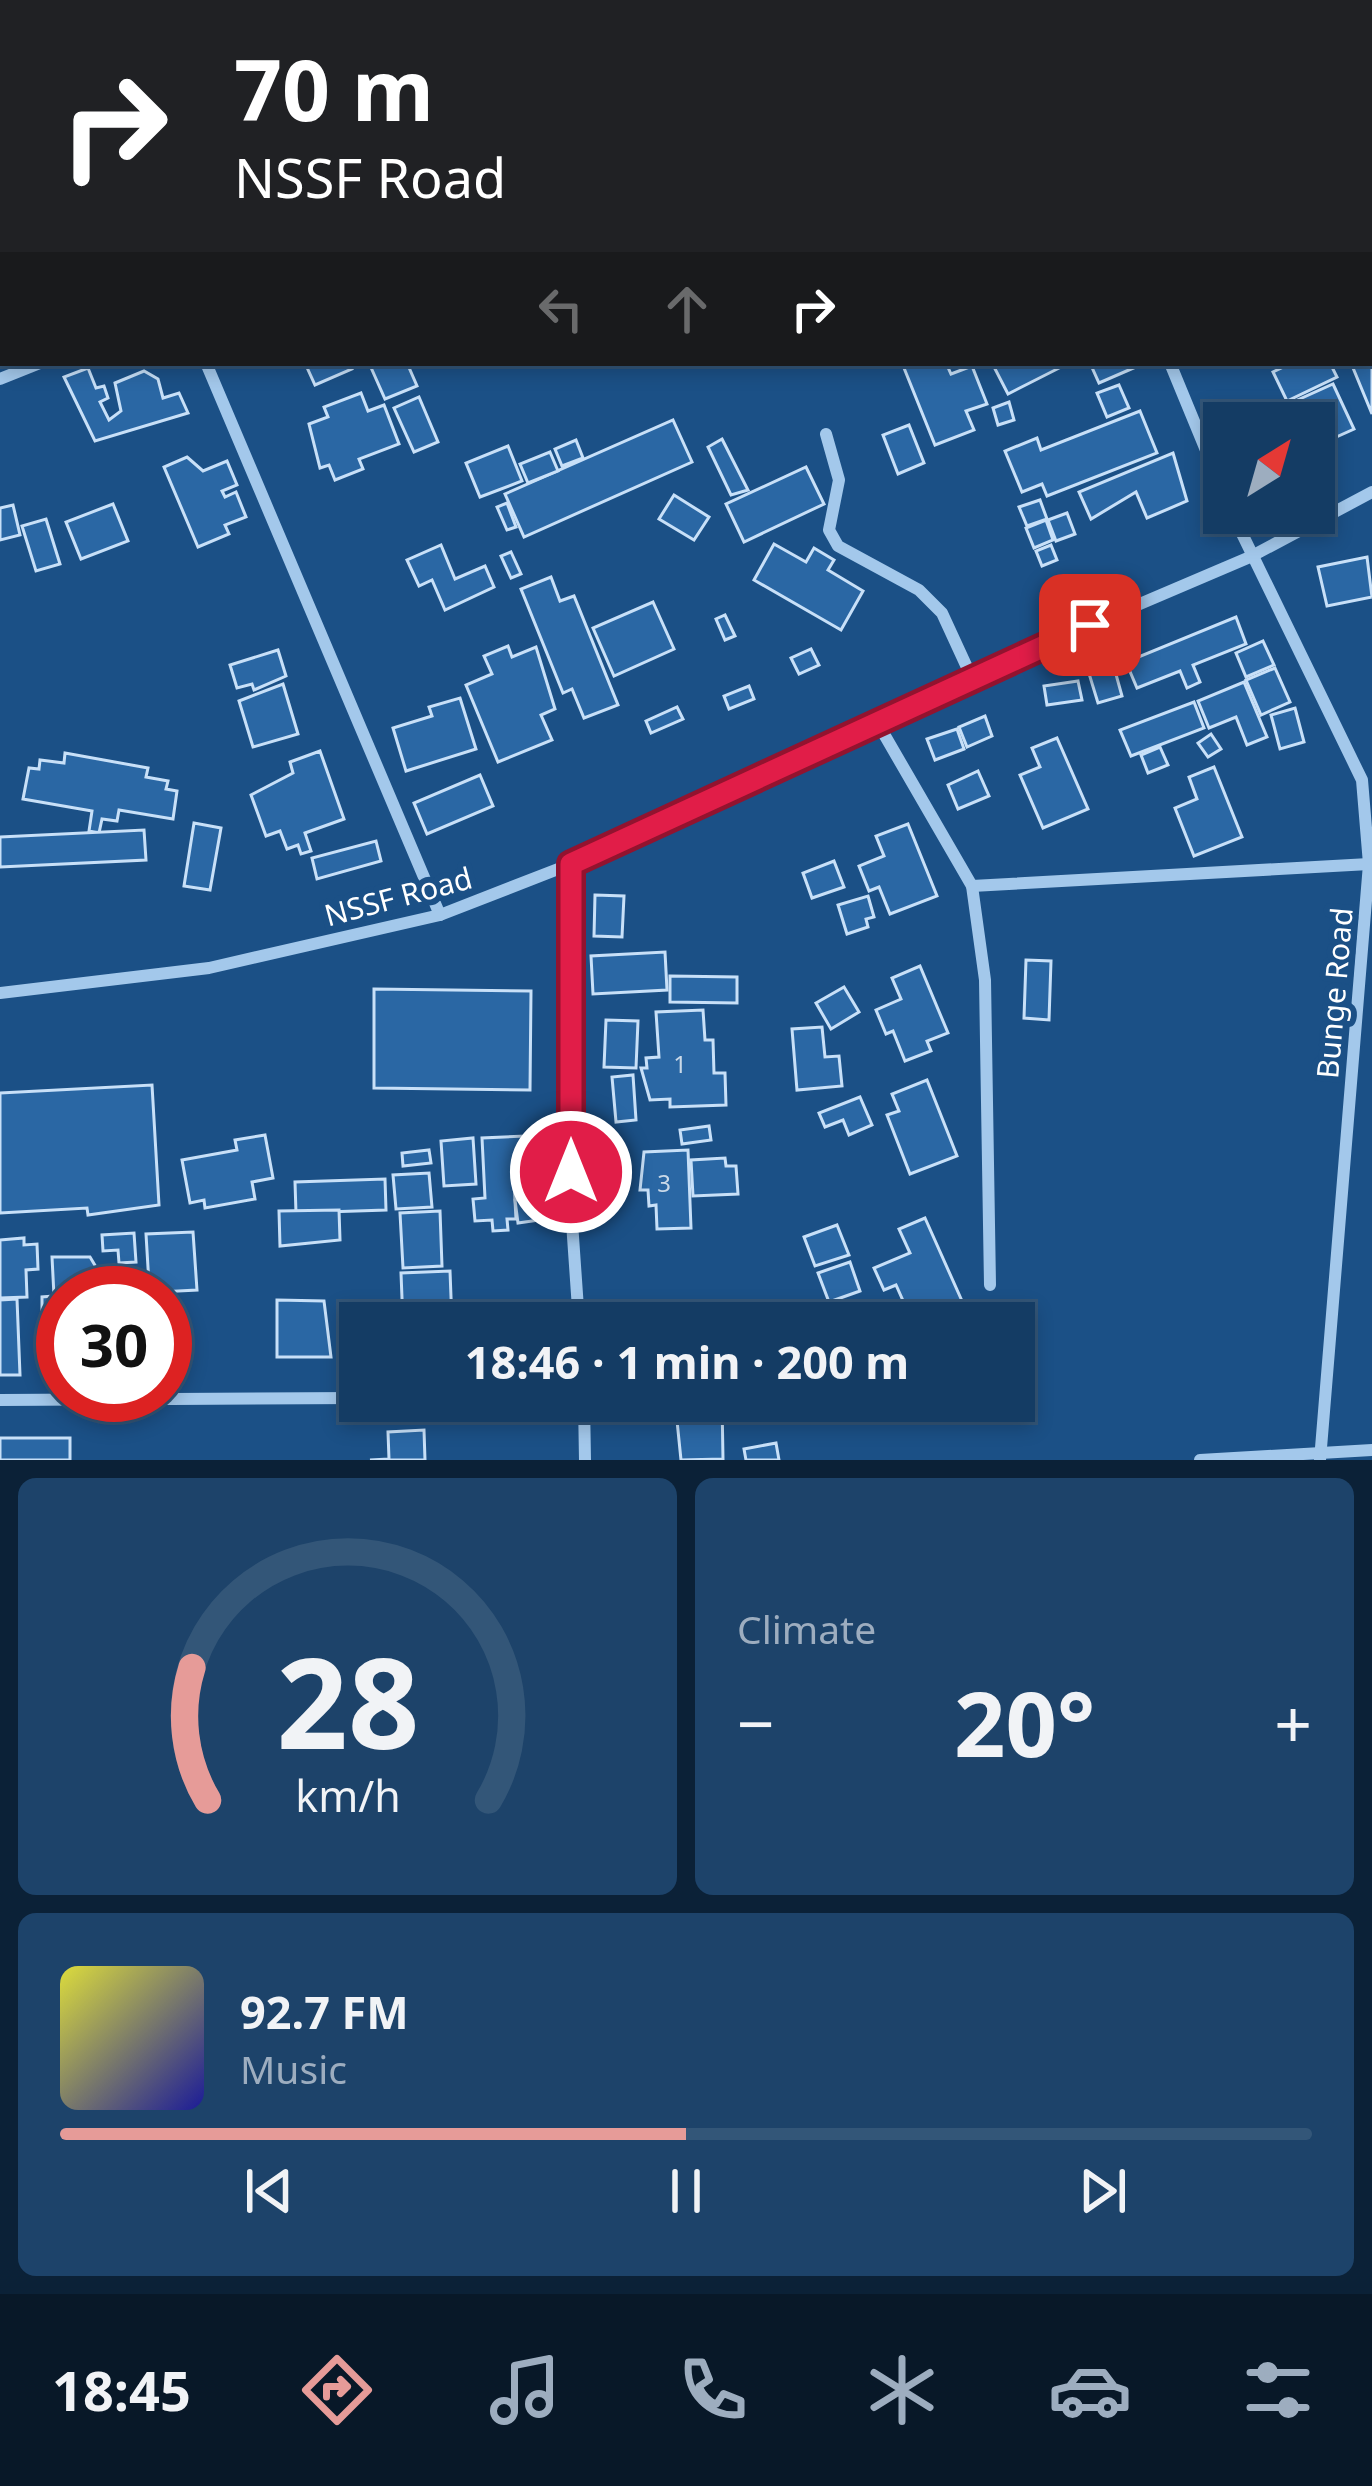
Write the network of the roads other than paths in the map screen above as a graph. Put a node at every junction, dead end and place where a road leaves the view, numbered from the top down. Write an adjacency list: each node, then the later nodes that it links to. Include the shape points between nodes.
1 (32, 366): 4 (street)
2 (207, 366): 16 (street)
3 (1171, 366): 6 (street)
4 (0, 379)
5 (826, 434): 10 (street, via 838,480 830,530 838,545 931,602)
6 (1203, 443)
7 (1372, 492): 9 (street, NSSF Road)
8 (1241, 534): 9 (street, Bunge Road)
9 (1250, 557): 10 (street, NSSF Road); 12 (street, Bunge Road)
10 (971, 676): 11 (street, NSSF Road)
11 (877, 722): 13 (street, NSSF Road); 15 (street)
12 (1367, 780): 14 (street, Bunge Road)
13 (571, 864): 16 (street, NSSF Road); 20 (street)
14 (1370, 864): 15 (street); 17 (street, Bunge Road)
15 (971, 886): 19 (street, via 985,980)
16 (440, 915): 18 (street, NSSF Road, via 209,968)
17 (1365, 986): 25 (street, Bunge Road)
18 (0, 993)
19 (990, 1285)
20 (577, 1302)
21 (339, 1398): 22 (street)
22 (0, 1400)
23 (584, 1422): 26 (street)
24 (1372, 1450): 25 (street)
25 (1320, 1456): 27 (street)
26 (584, 1460)
27 (1200, 1460)

